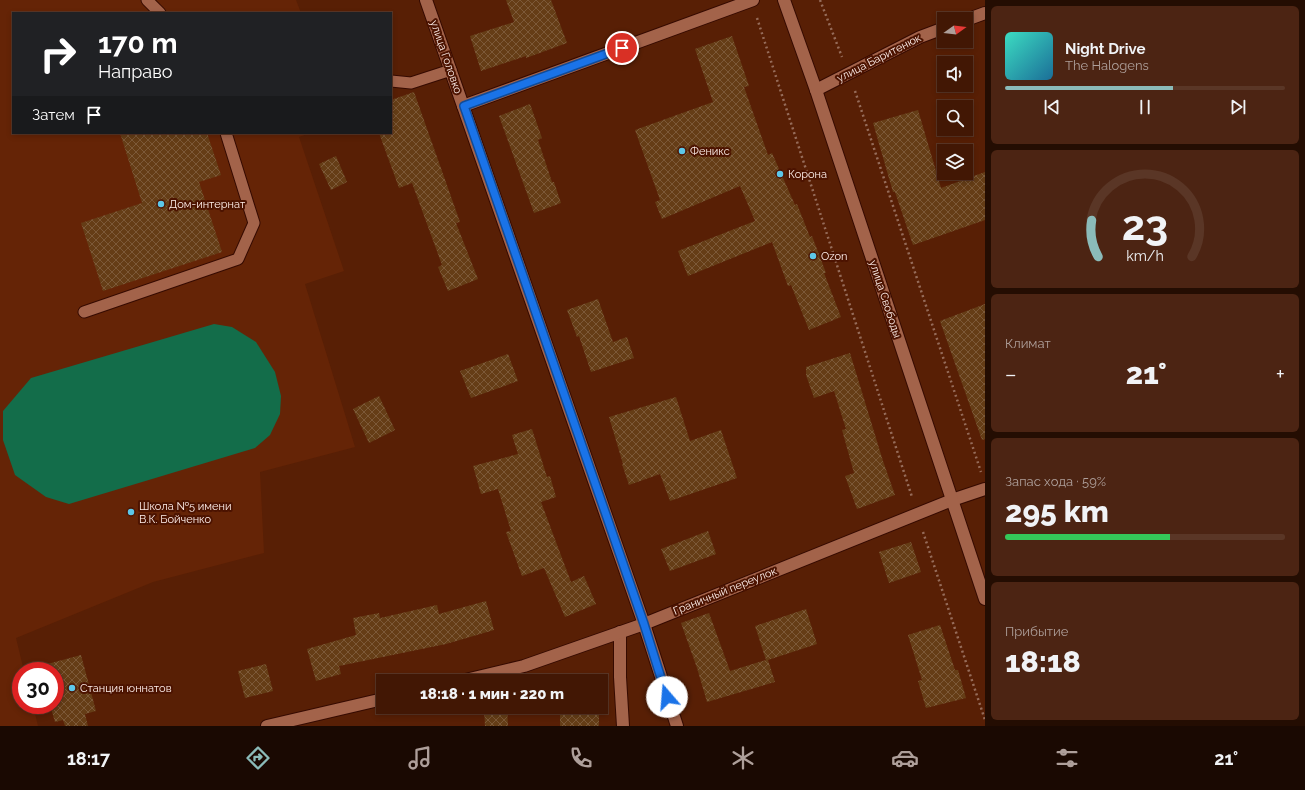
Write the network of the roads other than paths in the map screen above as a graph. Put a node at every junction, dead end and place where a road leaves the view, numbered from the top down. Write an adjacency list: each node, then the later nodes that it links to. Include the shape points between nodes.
1 (147, 0): 5 (lane)
2 (426, 0): 9 (street, улица Головко)
3 (752, 0): 12 (street)
4 (784, 0): 11 (street, улица Свободы)
5 (159, 12)
6 (985, 13): 7 (street)
7 (973, 17)
8 (937, 31): 11 (street, улица Баритенюк)
9 (451, 70): 10 (lane, via 411,83); 12 (street, улица Головко)
10 (392, 81)
11 (816, 90): 16 (street, улица Свободы)
12 (464, 106): 18 (street, улица Головко)
13 (226, 134): 14 (lane, via 254,223 238,259)
14 (84, 312)
15 (984, 483): 16 (street, Граничный переулок)
16 (952, 500): 17 (street, улица Свободы); 18 (street, Граничный переулок)
17 (985, 598)
18 (644, 624): 19 (street, Граничный переулок); 24 (street, улица Головко)
19 (620, 632): 20 (street, Граничный переулок, via 524,666); 23 (street)
20 (490, 674)
21 (376, 701): 22 (street)
22 (267, 726)
23 (623, 726)
24 (676, 726)

